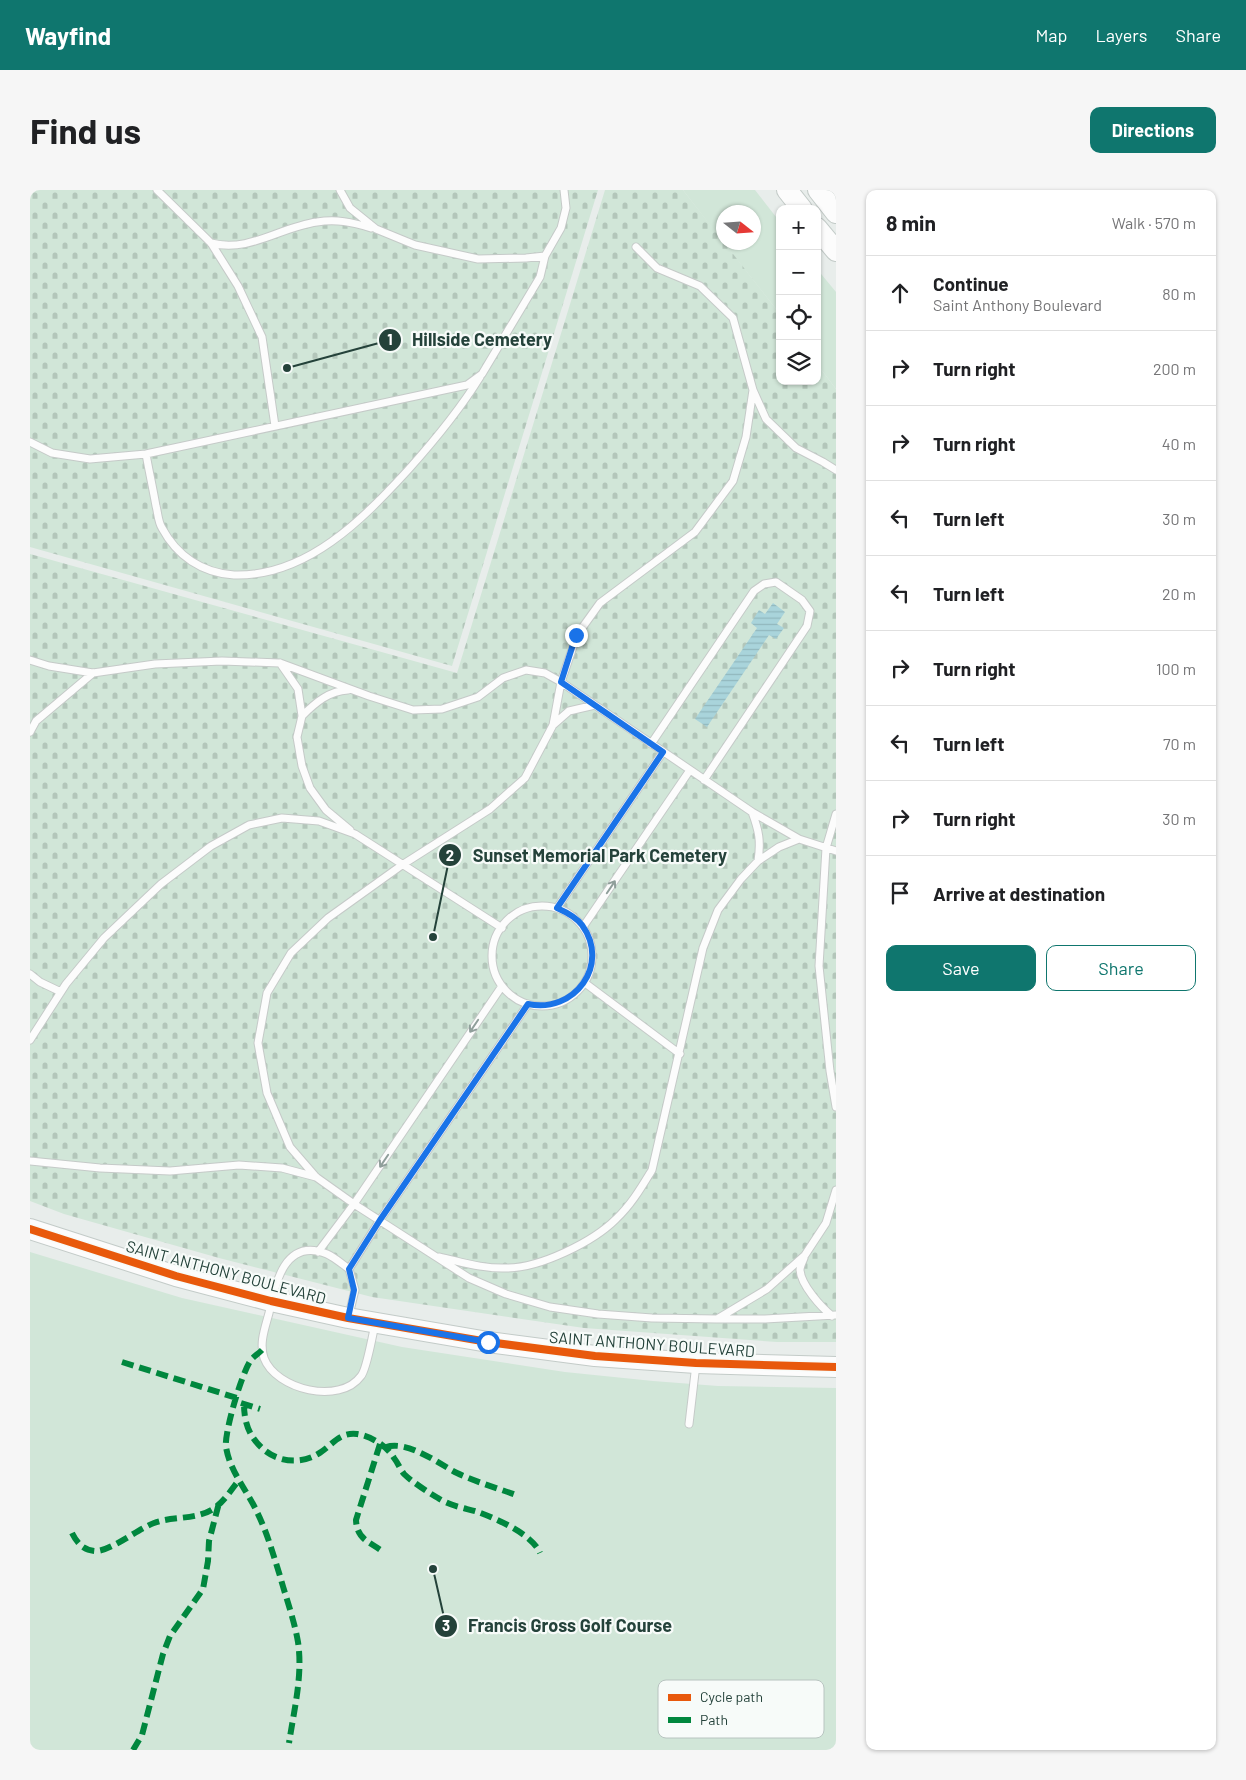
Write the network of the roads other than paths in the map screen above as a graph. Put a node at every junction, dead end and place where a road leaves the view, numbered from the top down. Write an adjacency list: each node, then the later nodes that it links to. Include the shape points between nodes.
1 (157, 190): 10 (lane)
2 (340, 190): 8 (lane, via 350,208)
3 (564, 190): 13 (lane, via 566,208 561,228)
4 (787, 190): 6 (street)
5 (818, 190): 7 (street)
6 (799, 205)
7 (836, 213)
8 (376, 229): 10 (lane, via 346,220 316,222 248,244 223,246); 13 (lane, via 415,245 478,259)
9 (821, 233): 12 (street)
10 (211, 243): 16 (lane, via 238,286 262,337)
11 (636, 247): 15 (lane, via 657,268 700,286 733,318)
12 (836, 251)
13 (545, 256): 14 (lane, via 540,277)
14 (482, 374): 16 (lane, via 467,385); 18 (lane, via 439,435 357,523 301,560 274,569 247,575 221,574 198,567 181,555 161,527)
15 (753, 390): 19 (lane, via 766,419 796,448); 23 (lane, via 746,438 732,481 695,532 600,603 576,635)
16 (275, 426): 18 (lane)
17 (30, 442): 18 (lane, via 52,453 90,459)
18 (146, 454)
19 (836, 470)
20 (30, 660): 22 (lane)
21 (280, 663): 22 (lane, via 155,664); 24 (lane); 26 (lane, via 298,689)
22 (93, 673): 28 (lane, via 36,721)
23 (561, 682): 24 (lane, via 526,670 503,678 478,696 442,709 414,710); 25 (lane); 27 (lane)
24 (352, 690): 26 (lane, via 337,690 316,702)
25 (595, 705): 27 (lane, via 569,711); 29 (lane)
26 (302, 716): 35 (lane, via 297,737 310,788 326,810)
27 (553, 726): 40 (lane, via 525,778 490,809)
28 (30, 732)
29 (651, 744): 30 (lane); 32 (lane, via 754,591 764,584 776,582 802,600 810,611 807,626)
30 (663, 752): 31 (lane); 41 (lane)
31 (690, 770): 32 (lane); 42 (lane, one-way to 31)
32 (704, 780): 33 (lane)
33 (752, 812): 36 (lane); 39 (lane, via 760,831)
34 (836, 814): 37 (lane)
35 (355, 834): 40 (lane); 47 (lane, via 319,821 282,818 249,825 211,846 161,884 104,938)
36 (799, 838): 37 (lane); 39 (lane)
37 (826, 848): 38 (lane); 51 (lane, via 819,966)
38 (836, 851)
39 (758, 860): 50 (lane, via 718,910 703,948)
40 (402, 865): 43 (lane); 54 (lane, via 328,918 291,953 267,994 258,1043 267,1093 290,1147)
41 (557, 908): 42 (lane, via 570,914); 43 (lane, via 528,908 507,920)
42 (583, 927): 45 (lane, via 590,941 592,958)
43 (502, 928): 46 (lane, via 492,954 494,969)
44 (30, 974): 47 (lane)
45 (585, 982): 48 (lane, via 560,1003); 50 (lane)
46 (502, 986): 48 (lane, via 512,996); 56 (lane, one-way to 56)
47 (61, 992): 49 (lane)
48 (528, 1004): 57 (lane)
49 (30, 1040)
50 (680, 1054): 60 (lane, via 652,1170 636,1197 615,1220 587,1241 548,1260 508,1268 481,1267)
51 (836, 1107)
52 (30, 1156): 53 (lane)
53 (34, 1162): 54 (lane, via 170,1171 239,1165 282,1168)
54 (316, 1177): 56 (lane)
55 (836, 1190): 61 (lane, via 826,1223)
56 (354, 1204): 57 (lane); 59 (lane)
57 (380, 1220): 60 (lane); 62 (lane)
58 (30, 1229): 63 (street, SAINT ANTHONY BOULEVARD, via 176,1276)
59 (318, 1252): 62 (lane, via 327,1254); 63 (lane, via 307,1250 289,1259 276,1281)
60 (434, 1255): 66 (lane, via 469,1278 506,1294 550,1307 652,1318)
61 (805, 1255): 64 (lane, via 800,1269 806,1286 821,1308); 66 (lane, via 767,1289)
62 (349, 1269): 65 (lane, via 354,1290)
63 (271, 1301): 65 (street, SAINT ANTHONY BOULEVARD); 67 (lane, via 262,1343 265,1360 278,1376 289,1383 317,1391 338,1390 363,1375)
64 (834, 1315): 66 (lane)
65 (348, 1318): 67 (street, SAINT ANTHONY BOULEVARD)
66 (717, 1319)
67 (376, 1322): 68 (street, SAINT ANTHONY BOULEVARD, via 488,1342 595,1356)
68 (696, 1364): 69 (street, SAINT ANTHONY BOULEVARD); 70 (lane)
69 (836, 1367)
70 (689, 1424)

